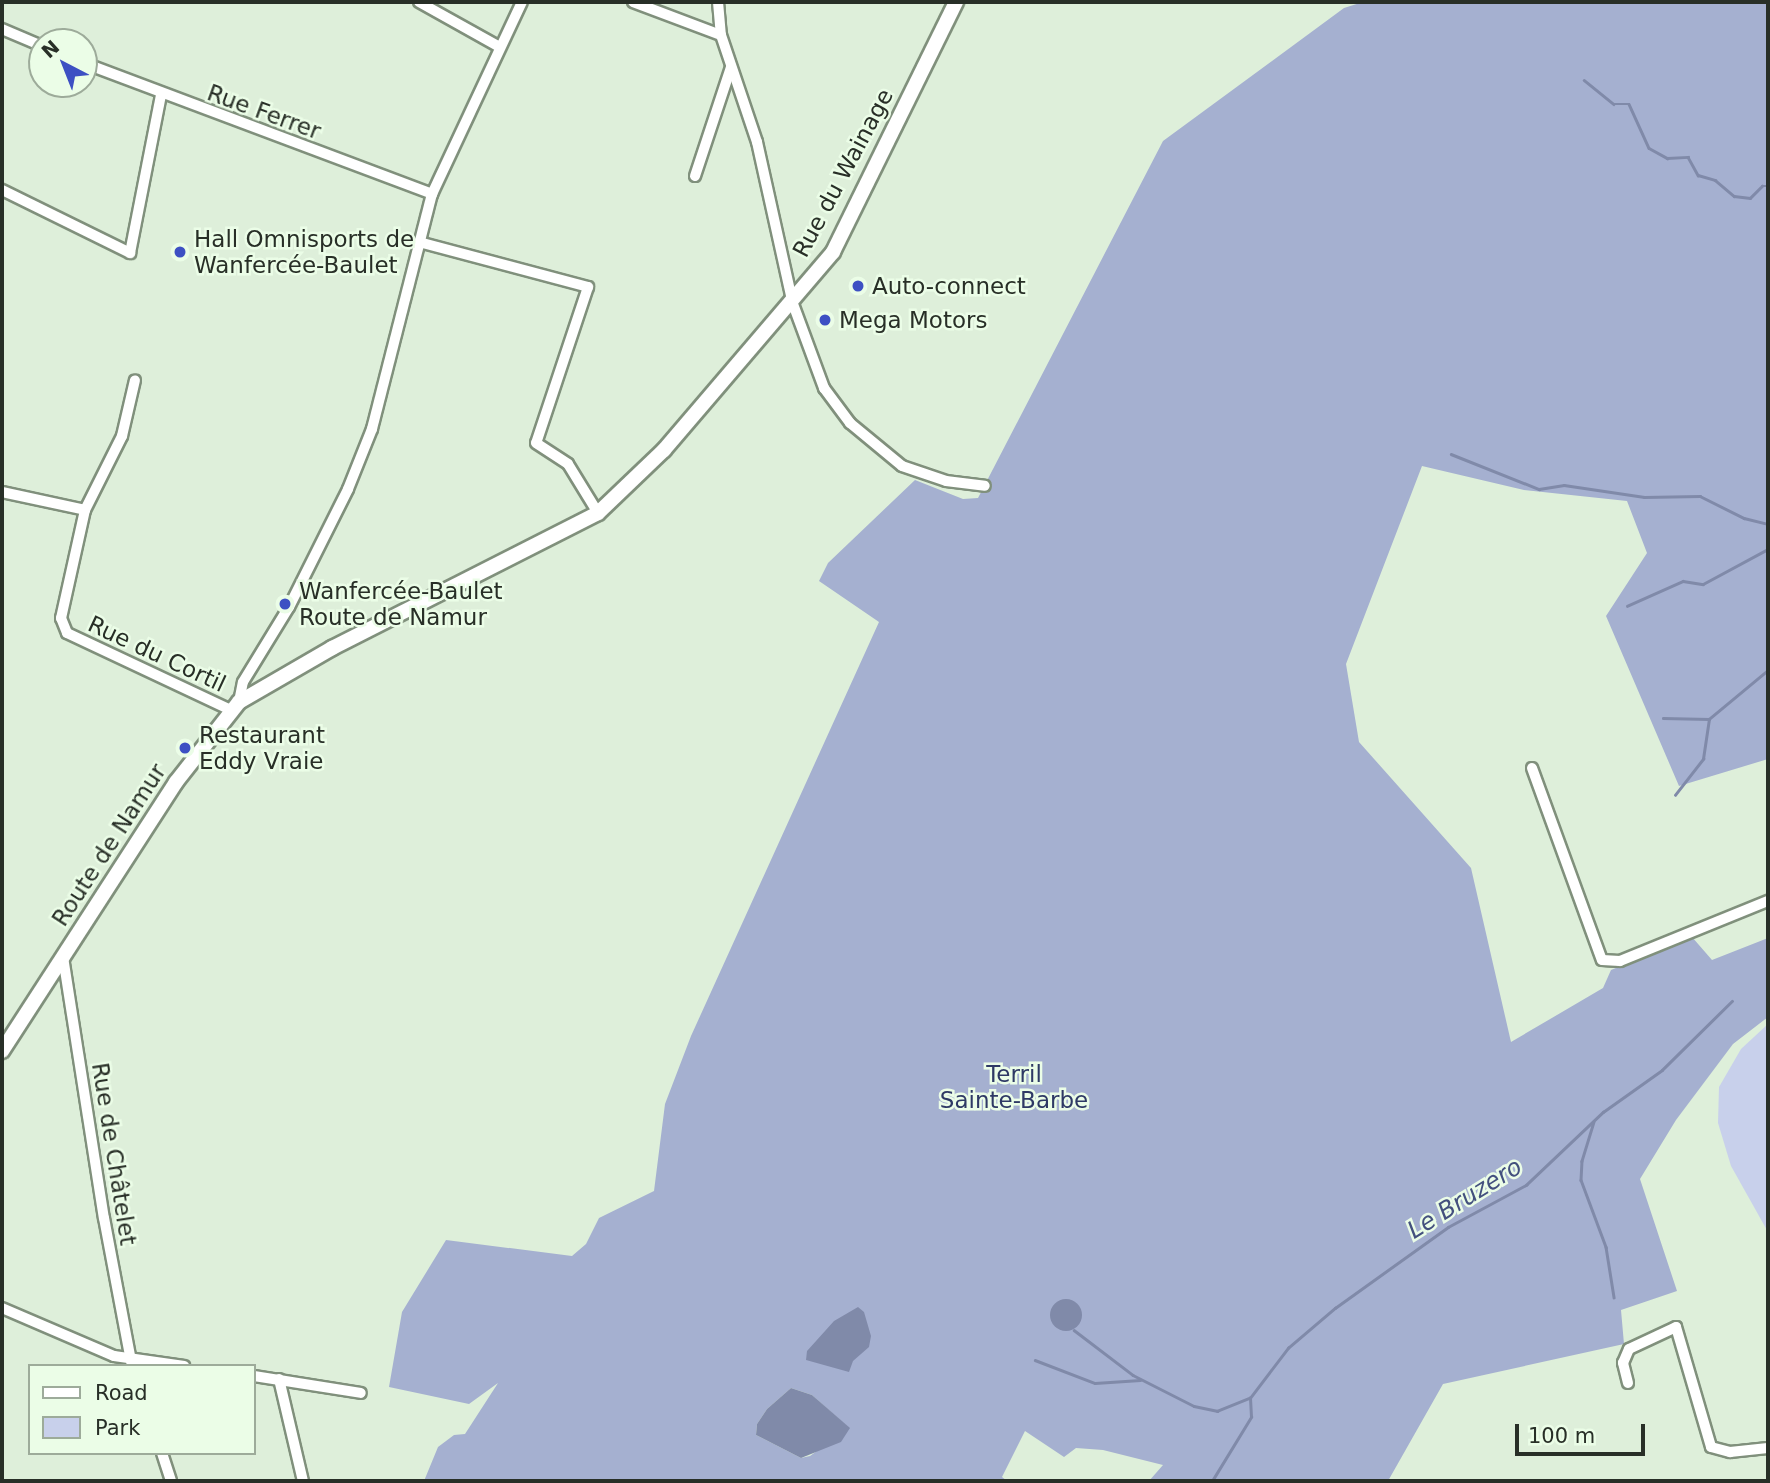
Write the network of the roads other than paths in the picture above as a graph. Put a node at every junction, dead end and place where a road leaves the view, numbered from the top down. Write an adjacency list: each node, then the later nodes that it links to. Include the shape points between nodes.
1 (419, 2): 9 (street)
2 (522, 2): 9 (street)
3 (634, 2): 7 (street)
4 (718, 2): 7 (street)
5 (956, 2): 17 (main road, Rue du Wainage, via 833,252)
6 (2, 29): 8 (street)
7 (721, 35): 10 (street)
8 (28, 40)
9 (498, 46): 15 (street)
10 (730, 67): 13 (street); 17 (street, via 757,142)
11 (98, 69): 12 (street, Rue Ferrer)
12 (162, 95): 14 (street, via 130,253); 15 (street, Rue Ferrer)
13 (695, 176)
14 (2, 190)
15 (432, 194): 16 (street)
16 (419, 242): 23 (street, via 588,287 536,443 568,464); 24 (street, via 372,429 348,489 289,607 243,682)
17 (793, 304): 19 (main road, Rue du Wainage); 20 (street, via 824,388 859,431 920,475)
18 (135, 380): 22 (street, Rue du Cortil, via 122,436)
19 (722, 384): 23 (main road, Route de Namur, via 624,492)
20 (985, 486)
21 (2, 492): 22 (street)
22 (85, 510): 24 (street, Rue du Cortil, via 61,618 67,633)
23 (597, 513): 24 (main road, Route de Namur, via 332,648)
24 (235, 706): 27 (main road, Route de Namur, via 176,782)
25 (1532, 768): 26 (street, via 1602,960 1620,961)
26 (1768, 901)
27 (63, 957): 28 (main road, Route de Namur); 30 (street, Rue de Châtelet)
28 (2, 1051)
29 (2, 1308): 30 (street)
30 (131, 1362): 31 (street)
31 (158, 1364)
32 (256, 1376): 33 (street)
33 (279, 1379): 35 (street); 39 (street)
34 (1629, 1383): 36 (street, via 1623,1363 1629,1349 1676,1327 1711,1447 1730,1452)
35 (361, 1393)
36 (1768, 1448)
37 (163, 1455): 38 (street)
38 (171, 1481)
39 (303, 1481)

